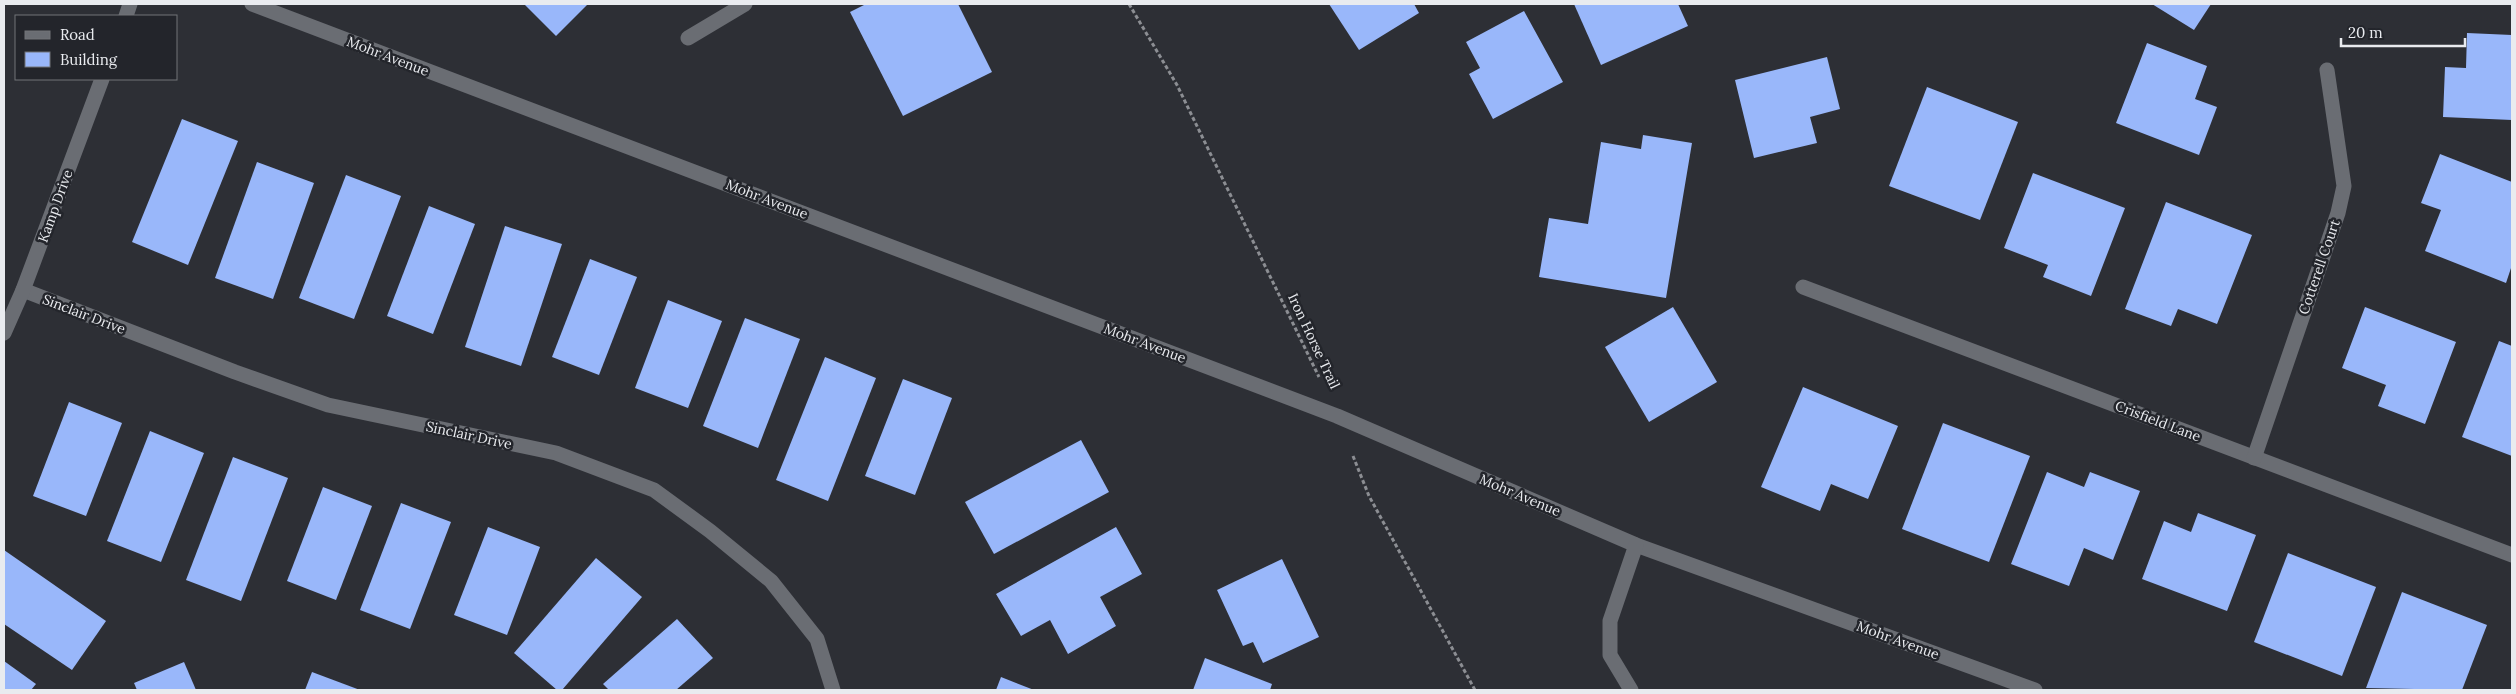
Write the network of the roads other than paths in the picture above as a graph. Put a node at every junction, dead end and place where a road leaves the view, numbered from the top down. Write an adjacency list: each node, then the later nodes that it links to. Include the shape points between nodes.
1 (252, 4): 10 (street, Mohr Avenue, via 1337,416)
2 (745, 4): 3 (street)
3 (688, 38)
4 (2327, 70): 9 (street, Cotterell Court, via 2344,186 2338,213)
5 (102, 80): 7 (street, Kamp Drive)
6 (1803, 287): 9 (street, Crisfield Lane)
7 (23, 290): 8 (street, Kamp Drive); 12 (street, Sinclair Drive, via 328,405 556,453 654,490 771,581 817,639)
8 (4, 333)
9 (2254, 458): 11 (street, Crisfield Lane)
10 (1636, 545): 13 (street, via 1610,621 1610,655); 14 (street, Mohr Avenue)
11 (2512, 555)
12 (833, 690)
13 (1631, 690)
14 (2035, 690)

